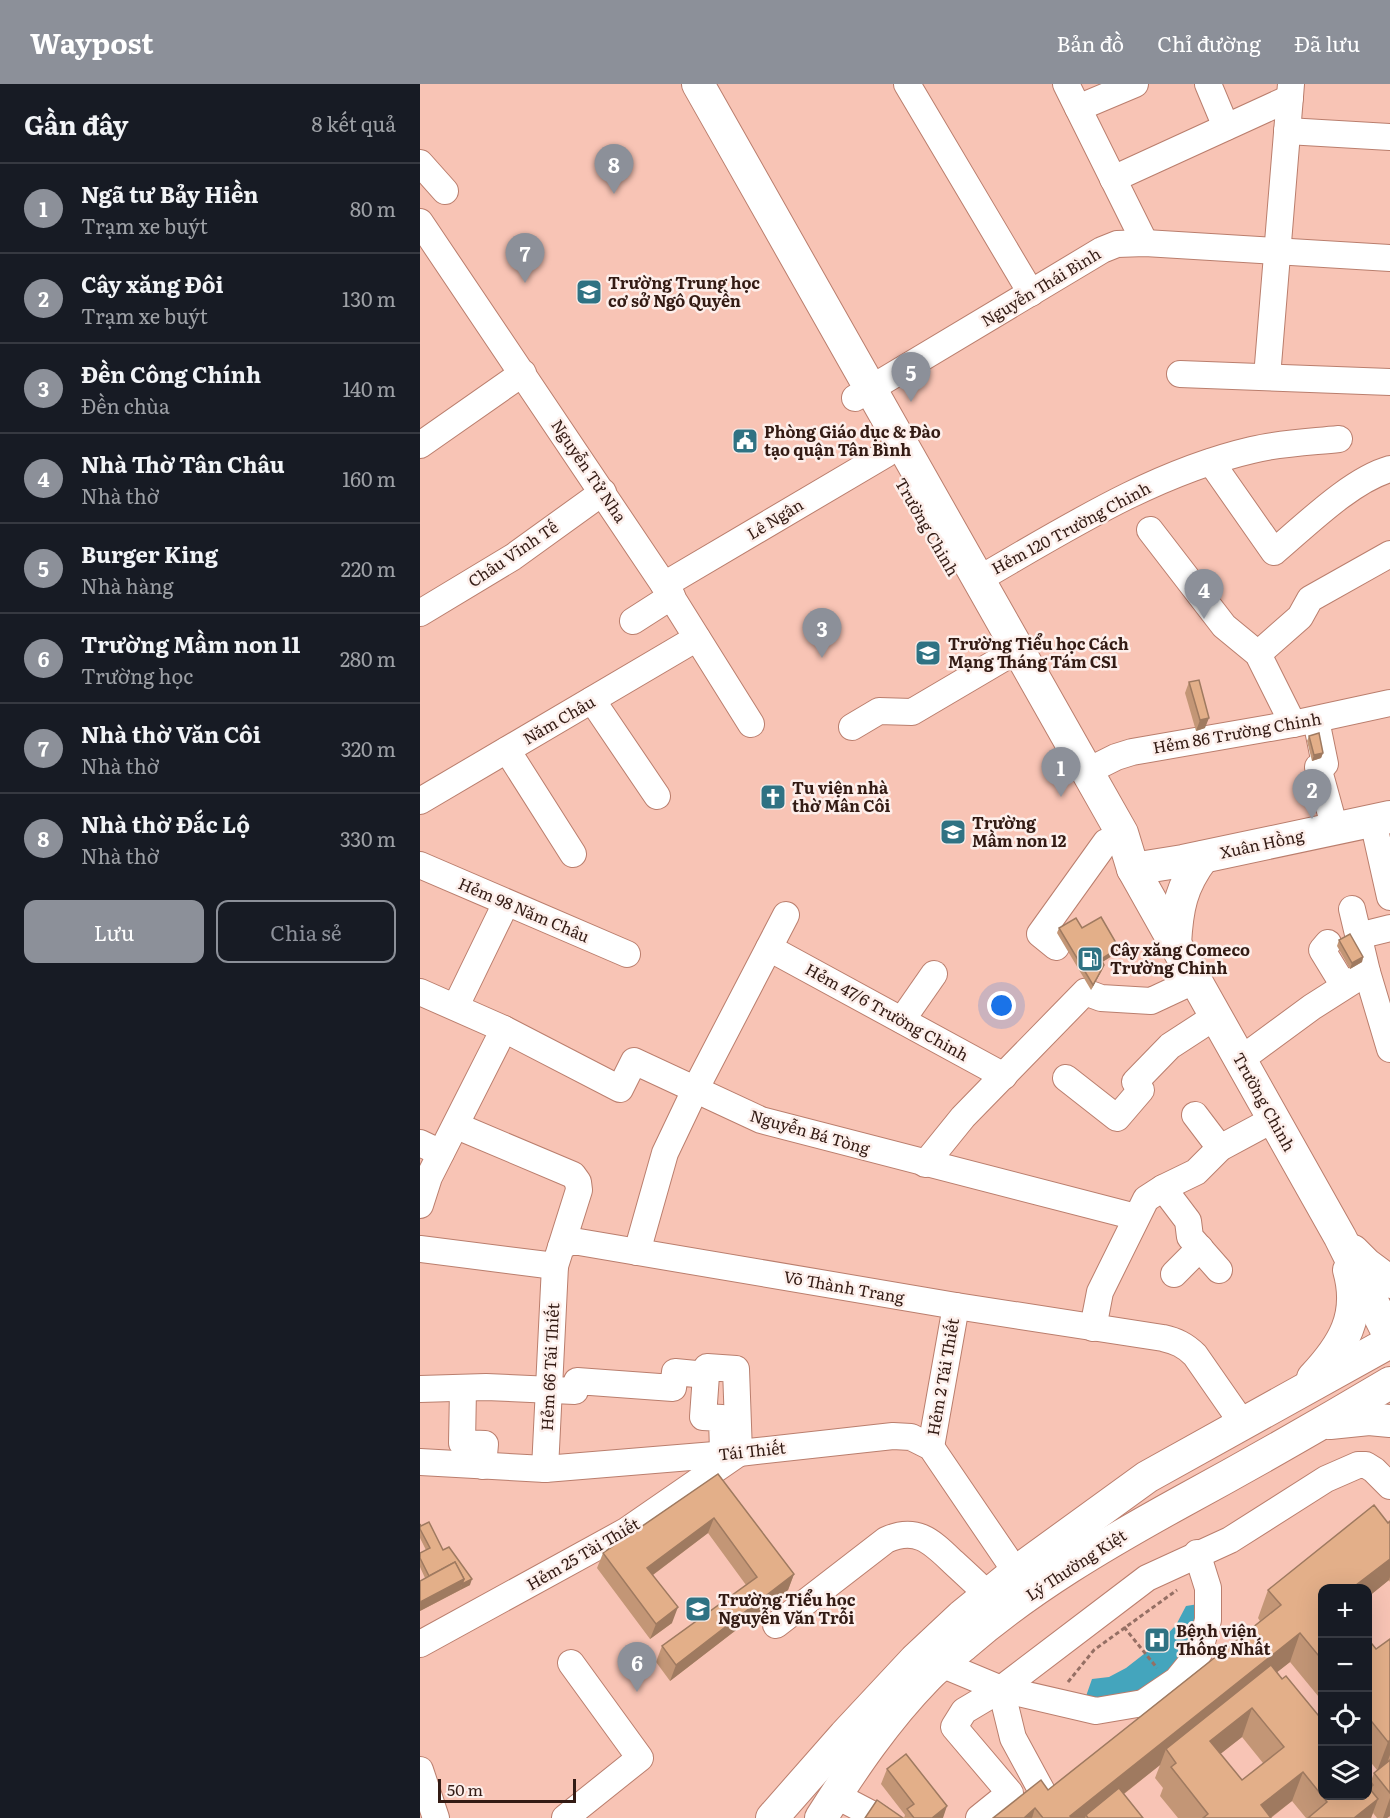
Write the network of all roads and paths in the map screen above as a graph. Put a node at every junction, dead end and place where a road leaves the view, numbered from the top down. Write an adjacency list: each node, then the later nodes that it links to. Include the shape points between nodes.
1 (677, 84): 24 (main road, Trường Chinh)
2 (698, 84): 24 (main road, Trường Chinh)
3 (907, 84): 19 (street)
4 (1066, 84): 8 (street)
5 (1135, 84): 8 (street)
6 (1208, 84): 9 (street)
7 (1290, 91): 9 (street); 10 (street)
8 (1078, 108): 13 (street)
9 (1226, 127): 13 (street)
10 (1287, 131): 11 (street); 17 (street)
11 (1390, 137)
12 (420, 164): 14 (street)
13 (1113, 179): 16 (street)
14 (446, 191)
15 (420, 222): 20 (street, Nguyễn Tử Nha)
16 (1145, 243): 17 (street, Nguyễn Thái Bình); 19 (street, Nguyễn Thái Bình, via 1109,247)
17 (1277, 251): 18 (street, Nguyễn Thái Bình); 22 (street)
18 (1390, 258)
19 (1031, 293): 24 (street, Nguyễn Thái Bình)
20 (523, 373): 26 (street); 30 (street, Nguyễn Tử Nha)
21 (1180, 374): 22 (street)
22 (1267, 377): 23 (street)
23 (1390, 382)
24 (862, 393): 27 (main road, Trường Chinh); 33 (main road, Trường Chinh)
25 (1339, 439): 28 (street, Hẻm 120 Trường Chinh, via 1253,450)
26 (420, 445)
27 (886, 454): 34 (street, Lê Ngân); 38 (main road, Trường Chinh)
28 (1211, 462): 29 (street, via 1274,552 1342,495); 33 (street, Hẻm 120 Trường Chinh, via 1117,501)
29 (1390, 469)
30 (603, 492): 34 (street, Nguyễn Tử Nha); 35 (street, Châu Vĩnh Tế, via 513,557)
31 (1150, 530): 39 (street, via 1224,626)
32 (1390, 554): 39 (street, via 1310,599 1300,617)
33 (979, 579): 38 (main road, Trường Chinh)
34 (668, 590): 36 (street, Lê Ngân); 37 (street, Nguyễn Tử Nha)
35 (420, 613)
36 (633, 621)
37 (697, 638): 40 (street, Năm Châu); 43 (street, Nguyễn Tử Nha)
38 (1011, 654): 44 (street, via 912,712 879,711); 46 (main road, Trường Chinh); 51 (main road, Trường Chinh)
39 (1258, 654): 42 (street)
40 (592, 700): 45 (street, Năm Châu); 47 (street)
41 (1390, 703): 42 (street, Hẻm 86 Trường Chinh)
42 (1304, 721): 46 (street, Hẻm 86 Trường Chinh, via 1132,752); 50 (street, via 1325,764 1318,767)
43 (751, 724)
44 (852, 727)
45 (507, 750): 48 (street, Năm Châu); 52 (street)
46 (1088, 771): 55 (main road, Trường Chinh, via 1122,833)
47 (657, 796)
48 (420, 801)
49 (1382, 819): 50 (main road, Xuân Hồng); 56 (street)
50 (1335, 829): 53 (main road, Xuân Hồng)
51 (1106, 842): 55 (main road, Trường Chinh); 64 (street, via 1040,934)
52 (573, 854)
53 (1203, 857): 55 (main road, Xuân Hồng); 63 (main road, via 1181,895)
54 (420, 865): 57 (street, Hẻm 98 Năm Châu)
55 (1133, 869): 63 (main road, Trường Chinh)
56 (1390, 897)
57 (506, 903): 66 (street, Hẻm 98 Năm Châu); 72 (street)
58 (1352, 909): 61 (street)
59 (786, 915): 65 (street)
60 (1390, 928): 61 (street)
61 (1358, 936): 67 (street)
62 (1328, 943): 70 (street, via 1322,950)
63 (1175, 944): 69 (main road, Trường Chinh)
64 (1056, 947)
65 (769, 948): 74 (street, Hẻm 47/6 Trường Chinh); 80 (street)
66 (627, 954)
67 (1366, 972): 70 (street); 76 (street)
68 (934, 974): 74 (street)
69 (1196, 980): 73 (main road, Trường Chinh); 78 (street, via 1151,1002 1101,998 1085,992)
70 (1344, 986): 77 (street)
71 (420, 992): 72 (street, Nguyễn Bá Tòng)
72 (456, 1006): 75 (street, Nguyễn Bá Tòng)
73 (1216, 1016): 77 (main road, Trường Chinh); 79 (street, via 1170,1046 1135,1082 1141,1090 1117,1118)
74 (902, 1020): 78 (street, Hẻm 47/6 Trường Chinh)
75 (504, 1029): 80 (street, Nguyễn Bá Tòng, via 620,1089 633,1061); 83 (street)
76 (1390, 1049)
77 (1240, 1060): 82 (main road, Trường Chinh)
78 (1004, 1076): 86 (street, via 963,1117)
79 (1066, 1078)
80 (695, 1090): 86 (street, Nguyễn Bá Tòng, via 760,1120); 93 (street, via 665,1153)
81 (1194, 1114): 85 (street)
82 (1274, 1119): 85 (street); 90 (main road, Trường Chinh)
83 (457, 1126): 84 (street); 94 (street, Hẻm 66 Tái Thiết, via 573,1175 579,1190)
84 (431, 1148): 88 (street, via 429,1178)
85 (1220, 1148): 87 (street, via 1196,1172)
86 (925, 1164): 89 (street, Nguyễn Bá Tòng)
87 (1163, 1188): 89 (street, via 1146,1199); 91 (street, via 1188,1221 1190,1237)
88 (420, 1205)
89 (1136, 1217): 99 (street, via 1100,1292)
90 (1340, 1238): 97 (main road); 100 (main road, Trường Chinh); 108 (main road, via 1354,1294 1349,1324 1327,1363)
91 (1200, 1248): 95 (street); 96 (street)
92 (420, 1249): 94 (street, Võ Thành Trang)
93 (637, 1252): 94 (street, Võ Thành Trang, via 570,1242); 98 (street, Võ Thành Trang)
94 (558, 1256): 107 (street, Hẻm 66 Tái Thiết)
95 (1219, 1270)
96 (1174, 1274)
97 (1390, 1282)
98 (956, 1306): 99 (street, Võ Thành Trang); 113 (street, Hẻm 2 Tái Thiết)
99 (1093, 1328): 111 (street, Võ Thành Trang, via 1163,1338 1187,1347)
100 (1390, 1337)
101 (1390, 1342): 102 (main road)
102 (1333, 1374): 108 (main road); 109 (main road)
103 (706, 1375): 107 (street, via 675,1372 673,1388 577,1382 576,1391); 114 (street, via 703,1416 722,1418); 114 (street, via 707,1368 736,1370)
104 (1390, 1383): 109 (main road, Lý Thường Kiệt)
105 (420, 1389): 106 (street)
106 (463, 1389): 107 (street); 116 (street, via 462,1443 485,1444)
107 (548, 1389): 117 (street, Hẻm 66 Tái Thiết)
108 (1290, 1397): 111 (main road, Lý Thường Kiệt)
109 (1351, 1406): 112 (main road, Lý Thường Kiệt)
110 (1390, 1421): 112 (main road, via 1358,1419)
111 (1243, 1424): 120 (main road, Lý Thường Kiệt, via 1147,1477)
112 (1320, 1425): 126 (main road, Lý Thường Kiệt, via 1085,1556 1013,1606)
113 (931, 1447): 114 (street, Tái Thiết, via 902,1435); 120 (street)
114 (731, 1454): 117 (street, Tái Thiết); 124 (street, Hẻm 25 Tài Thiết, via 626,1531)
115 (420, 1462): 116 (street, Tái Thiết)
116 (483, 1466): 117 (street, Tái Thiết)
117 (545, 1469)
118 (1390, 1486): 119 (street, via 1366,1465 1352,1467 1326,1479)
119 (1200, 1563): 123 (path); 127 (street, via 1208,1588 1208,1620 1199,1653); 128 (street, via 1147,1578)
120 (1016, 1572): 121 (main road, Lý Thường Kiệt)
121 (988, 1595): 122 (street, via 933,1543 916,1536 897,1536 886,1540); 135 (main road, Lý Thường Kiệt, via 907,1668)
122 (776, 1625)
123 (1124, 1627): 127 (path); 129 (path, via 1094,1650)
124 (420, 1644)
125 (571, 1663): 134 (street, via 640,1758)
126 (941, 1664): 128 (street); 131 (main road, Lý Thường Kiệt, via 889,1719)
127 (1170, 1685): 129 (street, via 1143,1703 1096,1711)
128 (1000, 1689): 129 (street); 132 (street, via 1013,1738); 137 (street, via 964,1711 954,1727 1010,1793)
129 (1053, 1701)
130 (420, 1770): 133 (street)
131 (828, 1807): 136 (street)
132 (1051, 1808)
133 (436, 1818)
134 (566, 1818)
135 (772, 1818)
136 (879, 1818)
137 (979, 1818)

